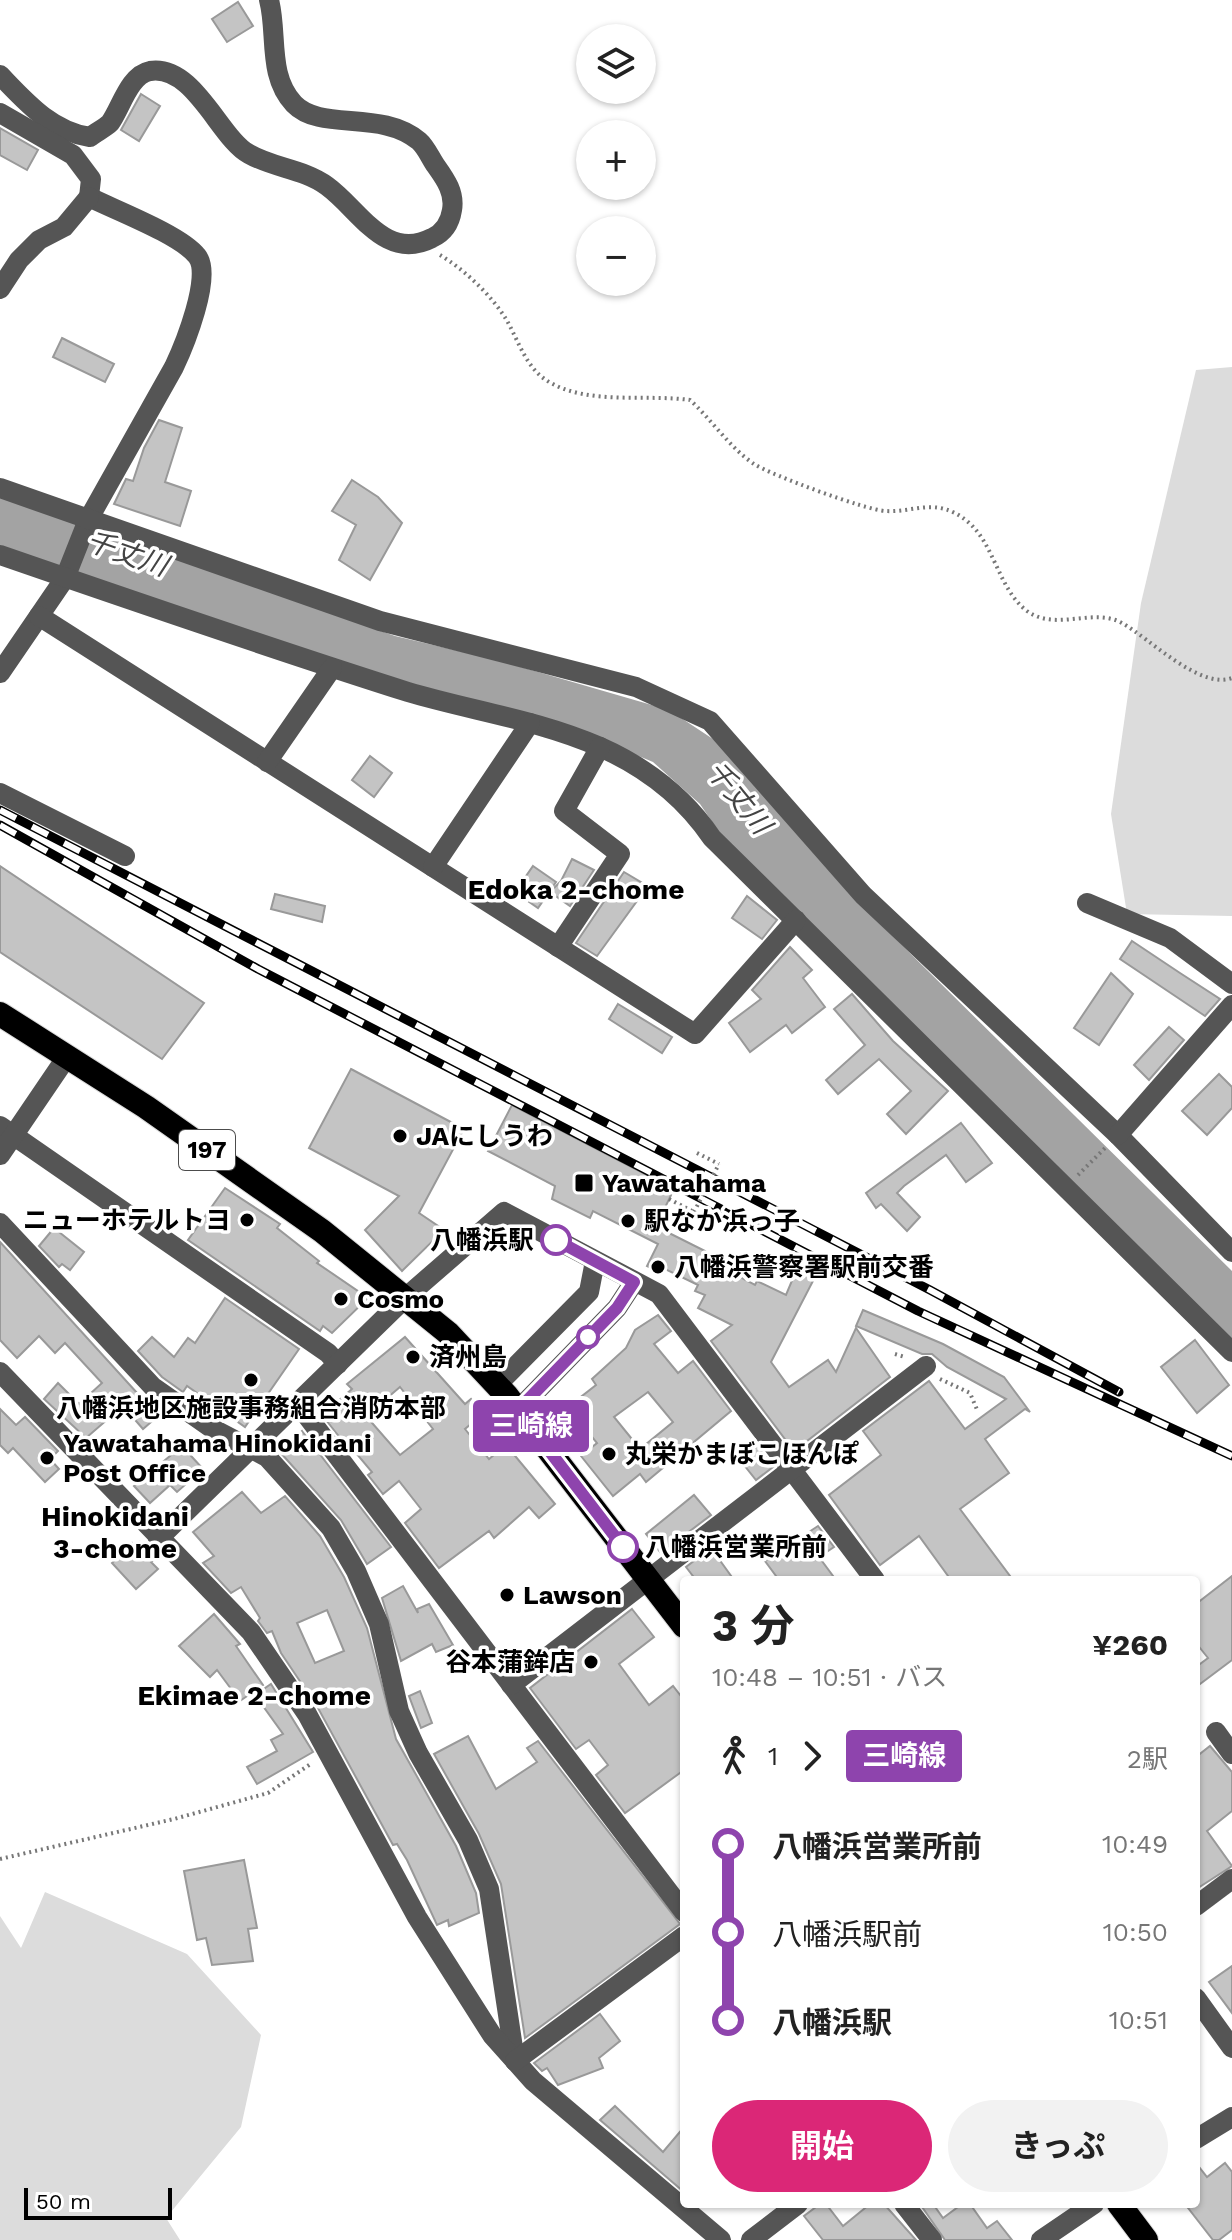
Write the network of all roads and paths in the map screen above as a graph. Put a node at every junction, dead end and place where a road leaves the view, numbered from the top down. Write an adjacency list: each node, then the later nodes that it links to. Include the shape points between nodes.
1 (269, 0): 5 (street, via 272,52 285,92 296,106 315,118 376,121 419,141 445,179 454,198 452,215 442,233)
2 (0, 75): 5 (street, via 62,130 90,137 108,125 138,76 151,71 172,75 208,106 246,154 327,186 376,233 394,243)
3 (0, 113): 4 (street, via 73,155 91,179)
4 (89, 197): 6 (street, via 64,227 39,240 19,260); 8 (street, via 181,242 199,257 204,274 184,347)
5 (421, 244): 14 (path, via 477,285 505,318 536,371 551,383 579,392 690,400 754,464 886,511 913,506 953,513 985,544 1028,611 1067,621 1119,621 1196,672 1222,681)
6 (0, 289)
7 (0, 488): 8 (street)
8 (88, 520): 10 (street); 29 (street, via 380,621 636,687 710,721 863,895)
9 (0, 555): 10 (street)
10 (66, 573): 11 (street); 12 (street)
11 (39, 616): 13 (street); 17 (street)
12 (332, 668): 15 (street); 17 (street)
13 (0, 673)
14 (1232, 678)
15 (530, 723): 16 (street); 20 (street)
16 (600, 747): 22 (street, via 648,774 694,812 712,838); 23 (street, via 564,811 620,854)
17 (267, 762): 20 (street)
18 (0, 793): 19 (street)
19 (125, 856)
20 (433, 867): 23 (street)
21 (1087, 903): 24 (street, via 1170,938)
22 (796, 920): 23 (street, via 695,1034); 39 (street)
23 (558, 947)
24 (1232, 984)
25 (1232, 1005): 29 (street)
26 (0, 1014): 27 (highway, 197)
27 (66, 1058): 28 (street); 38 (highway, 197, via 146,1107 322,1231)
28 (7, 1130): 31 (street); 40 (street)
29 (1118, 1135): 32 (path); 35 (street)
30 (697, 1153): 33 (path, bridge, via 719,1164 694,1212)
31 (0, 1155)
32 (1077, 1176)
33 (669, 1199)
34 (0, 1223): 46 (street, via 153,1387)
35 (1232, 1252)
36 (595, 1261): 37 (street); 38 (street, via 504,1212); 43 (street, via 589,1292)
37 (634, 1282): 45 (street, via 617,1308); 47 (street, via 659,1294)
38 (405, 1298): 40 (street); 43 (highway, 197, via 448,1333)
39 (1232, 1352)
40 (338, 1364): 44 (street)
41 (926, 1366): 47 (street)
42 (0, 1372): 48 (street)
43 (497, 1385): 45 (highway, 197)
44 (298, 1404): 46 (street); 52 (street)
45 (518, 1410): 50 (highway, 197)
46 (253, 1450): 48 (street); 63 (street, via 267,1457 331,1528 379,1624 399,1711 489,1889)
47 (788, 1469): 49 (street); 50 (street)
48 (158, 1539): 54 (street, via 251,1632)
49 (872, 1576)
50 (649, 1580): 51 (highway, 197); 52 (street)
51 (680, 1621)
52 (511, 1685): 59 (street)
53 (1216, 1732): 55 (street)
54 (327, 1753): 56 (path, via 268,1793); 63 (street, via 417,1917 492,2035)
55 (1232, 1754)
56 (0, 1859)
57 (1232, 1879): 58 (street)
58 (1200, 1903)
59 (680, 1907)
60 (680, 1939): 63 (street)
61 (1200, 2004): 62 (street)
62 (1232, 2048)
63 (515, 2061): 66 (street)
64 (1232, 2117): 65 (street)
65 (1200, 2137)
66 (680, 2205)
67 (683, 2208): 72 (street)
68 (793, 2208): 73 (street)
69 (907, 2208): 74 (street)
70 (1088, 2208): 75 (street)
71 (1122, 2208): 76 (highway)
72 (721, 2240)
73 (751, 2240)
74 (932, 2240)
75 (1041, 2240)
76 (1146, 2240)

